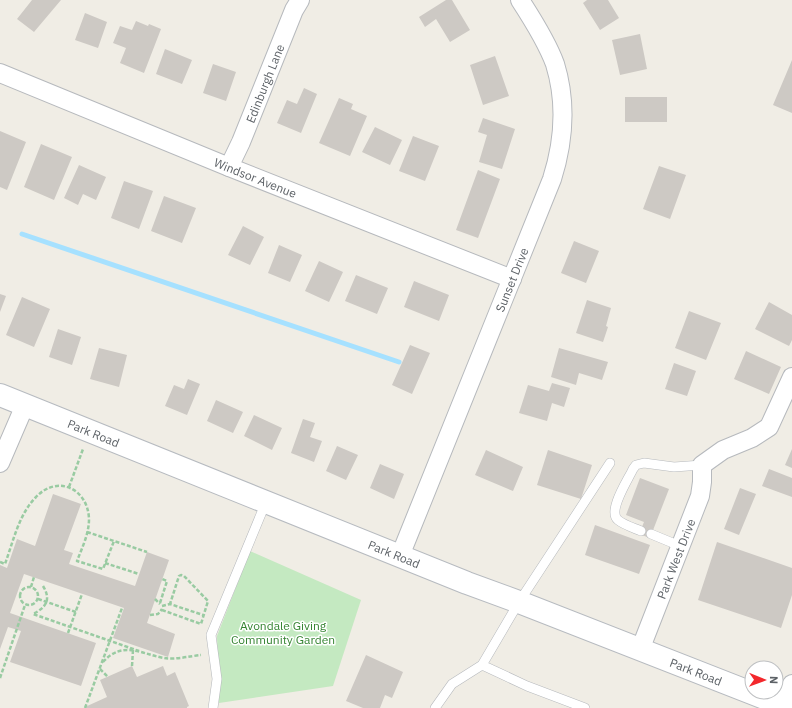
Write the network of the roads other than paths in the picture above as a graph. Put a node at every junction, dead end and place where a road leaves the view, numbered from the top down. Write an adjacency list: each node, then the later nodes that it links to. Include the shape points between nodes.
1 (300, 0): 4 (street, Edinburgh Lane)
2 (520, 0): 5 (street, Sunset Drive, via 555,65 561,92 563,120 560,148 552,178)
3 (0, 73): 4 (street, Windsor Avenue)
4 (229, 167): 5 (street, Windsor Avenue)
5 (512, 279): 16 (street, Sunset Drive)
6 (792, 377): 11 (street, via 768,427 752,438 723,450)
7 (0, 395): 8 (main road, Park Road)
8 (25, 405): 9 (street); 12 (main road, Park Road)
9 (0, 464)
10 (610, 464): 17 (lane)
11 (702, 465): 13 (lane, via 636,465 614,507 614,515 617,520); 15 (street, Park West Drive, via 700,496)
12 (266, 502): 16 (main road, Park Road); 22 (lane, via 211,635 217,679)
13 (641, 531)
14 (651, 534): 15 (lane)
15 (680, 546): 18 (street, Park West Drive)
16 (400, 556): 17 (main road, Park Road, via 466,584)
17 (519, 602): 18 (main road, Park Road); 19 (lane)
18 (640, 650): 21 (main road, Park Road)
19 (482, 665): 23 (lane, via 452,684); 24 (lane, via 527,686)
20 (792, 684): 21 (street)
21 (777, 705)
22 (213, 708)
23 (435, 708)
24 (585, 708)

